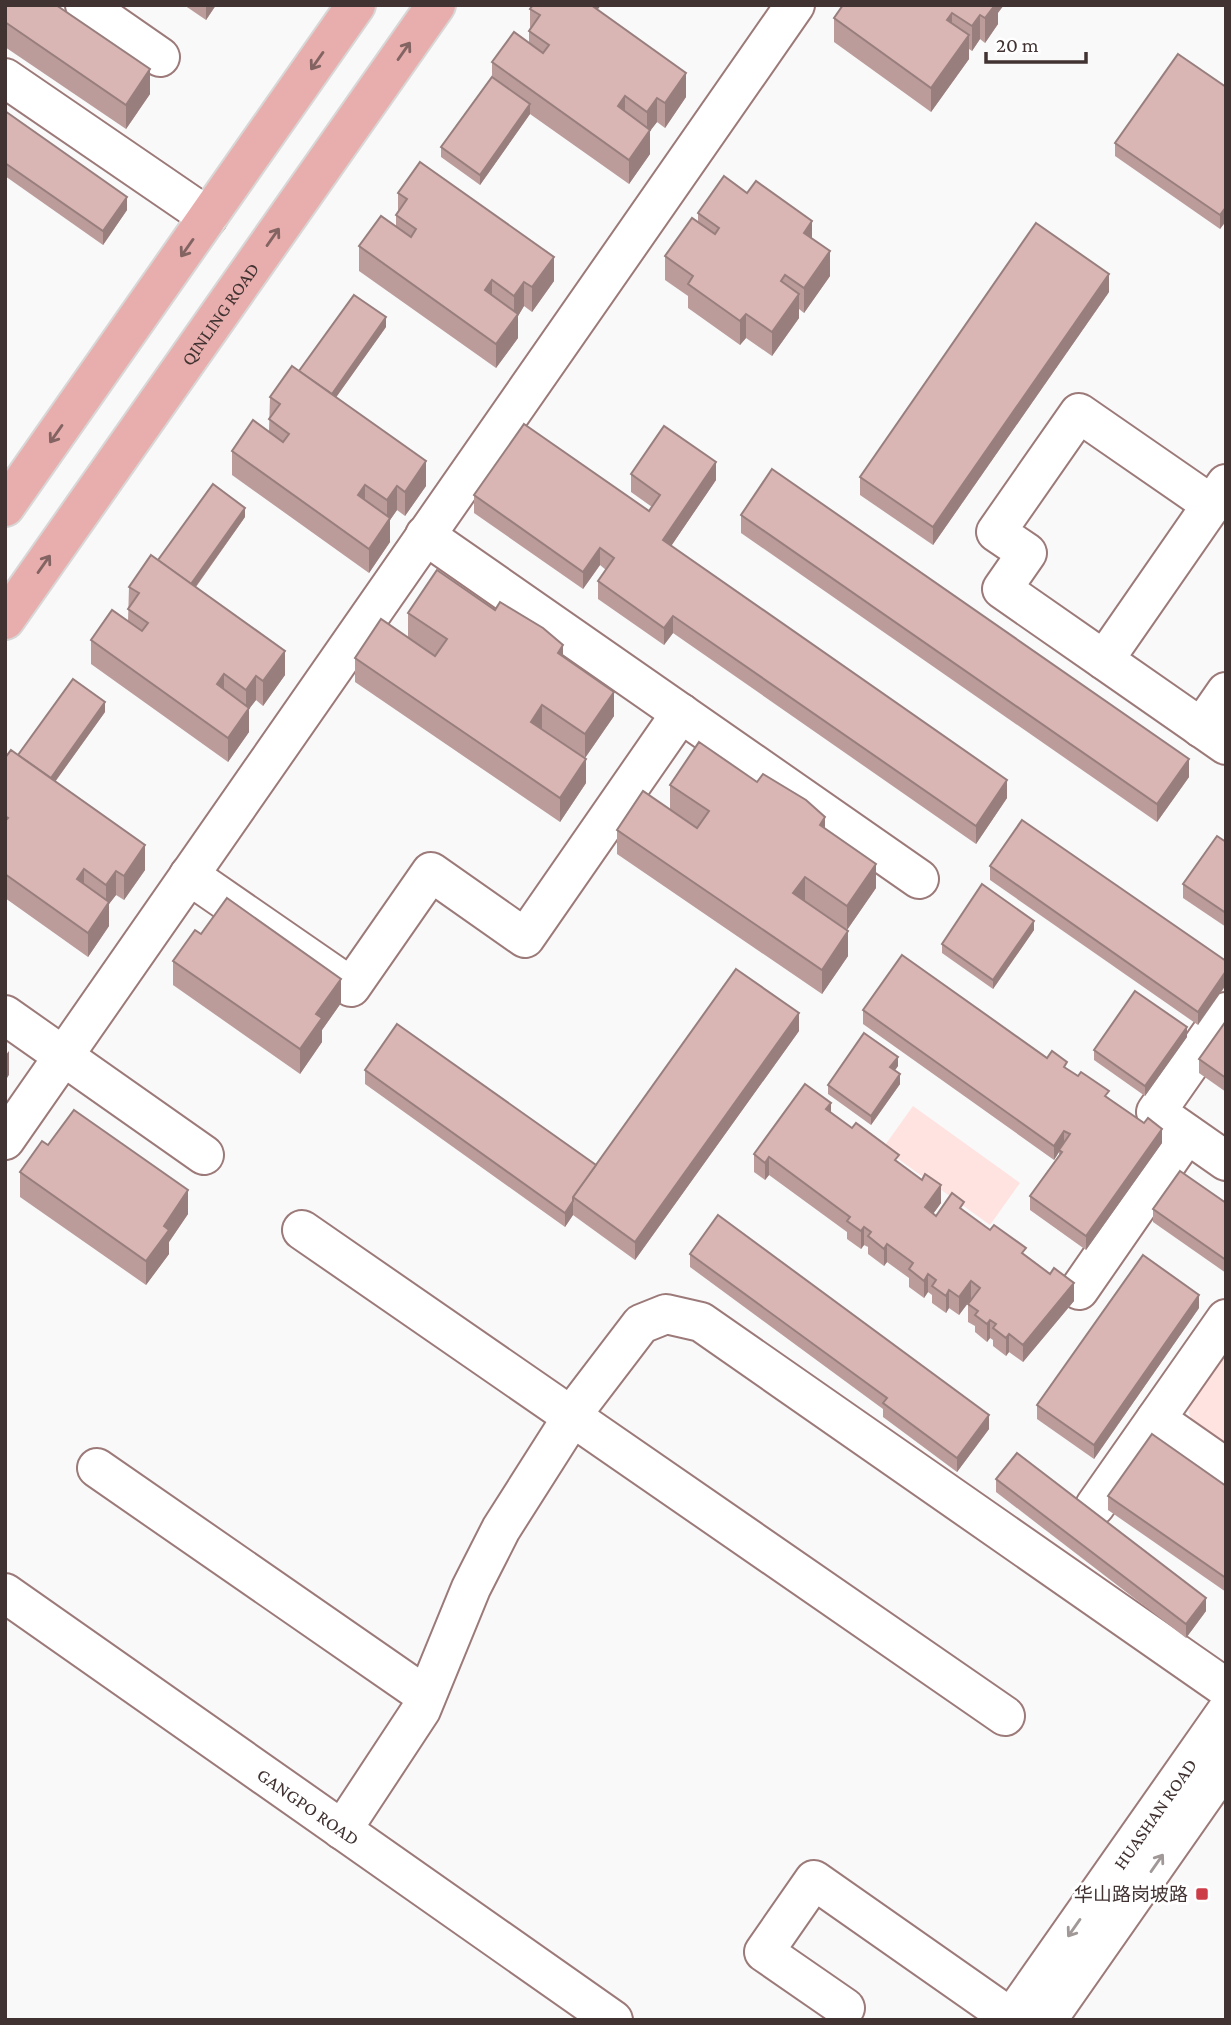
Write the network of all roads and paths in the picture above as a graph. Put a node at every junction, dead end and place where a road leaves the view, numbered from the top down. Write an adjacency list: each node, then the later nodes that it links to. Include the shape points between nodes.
1 (85, 5): 5 (street)
2 (356, 5): 7 (main road, one-way to 7)
3 (436, 5): 11 (main road, QINLING ROAD, one-way to 3)
4 (795, 5): 10 (street)
5 (160, 57)
6 (5, 78): 7 (street)
7 (208, 217): 9 (main road, one-way to 9)
8 (1219, 495): 12 (street); 12 (street, via 1079,413 996,532 1027,554 1002,589)
9 (5, 507)
10 (425, 535): 14 (street); 16 (street)
11 (5, 620)
12 (1104, 660): 15 (street)
13 (1226, 692): 15 (street)
14 (681, 713): 16 (street, via 525,938 431,872 351,987); 17 (street)
15 (1213, 736)
16 (189, 875): 20 (street)
17 (919, 879)
18 (1226, 1012): 21 (street, via 1156,1112)
19 (5, 1015): 20 (street)
20 (63, 1056): 22 (street); 23 (street)
21 (1187, 1134): 24 (street); 26 (street)
22 (5, 1140)
23 (204, 1155)
24 (1226, 1161)
25 (302, 1230): 28 (street)
26 (1079, 1290)
27 (1226, 1320): 29 (street)
28 (572, 1417): 34 (street, via 641,1324 666,1314 701,1322); 35 (street, via 501,1529); 37 (street)
29 (1156, 1419): 31 (street); 32 (street)
30 (97, 1468): 35 (street)
31 (1226, 1468)
32 (1095, 1506)
33 (5, 1594): 39 (street, GANGPO ROAD)
34 (1226, 1688)
35 (426, 1696): 39 (street)
36 (1226, 1712): 41 (street, HUASHAN ROAD, one-way to 41)
37 (1005, 1716)
38 (1226, 1764): 41 (street, HUASHAN ROAD, one-way to 38)
39 (342, 1830): 42 (street, GANGPO ROAD)
40 (845, 2008): 41 (street, via 764,1952 814,1880)
41 (1023, 2019)
42 (613, 2020)

